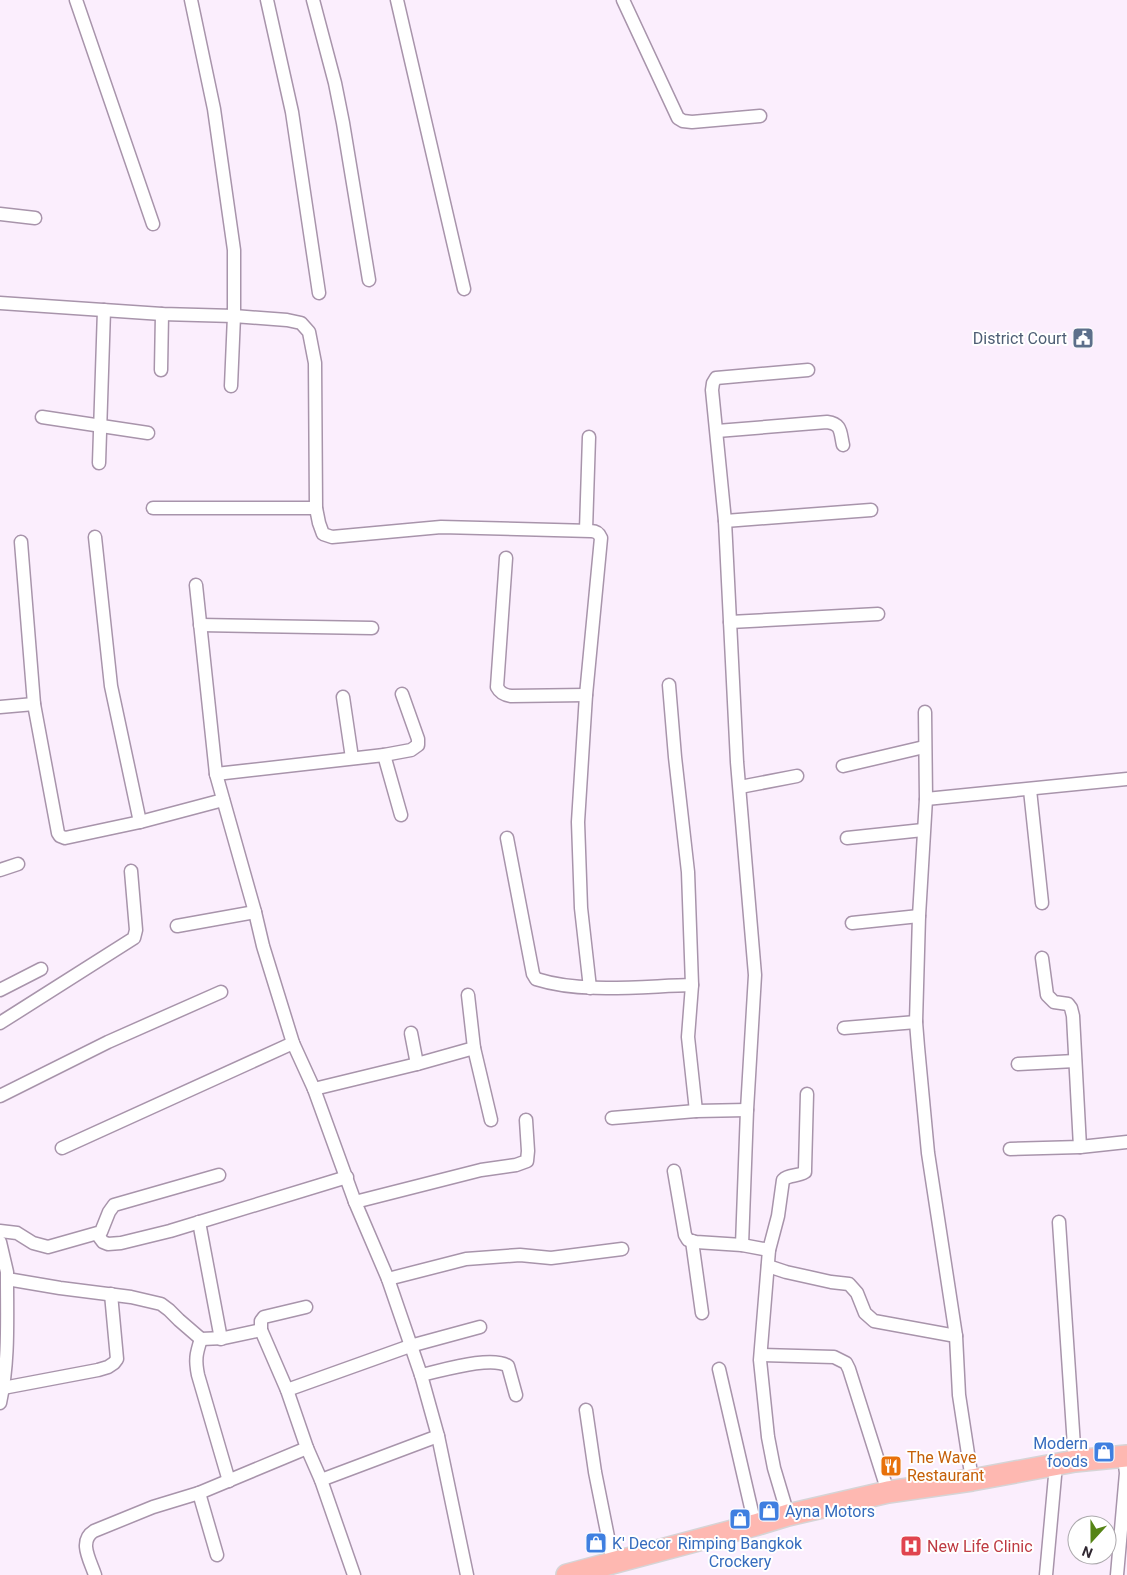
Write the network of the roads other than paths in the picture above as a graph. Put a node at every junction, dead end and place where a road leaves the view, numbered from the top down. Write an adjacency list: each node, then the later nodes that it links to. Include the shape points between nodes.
1 (76, 0): 10 (street)
2 (191, 0): 17 (street, via 214,109 234,250)
3 (267, 0): 13 (street, via 292,112)
4 (313, 0): 11 (street, via 335,83)
5 (397, 0): 12 (street)
6 (623, 0): 7 (street, via 678,118 692,122)
7 (760, 116)
8 (0, 214): 9 (street)
9 (35, 218)
10 (153, 224)
11 (369, 280)
12 (464, 289)
13 (319, 293)
14 (0, 303): 15 (street)
15 (104, 310): 16 (street); 22 (street)
16 (162, 314): 17 (street); 18 (street)
17 (234, 316): 20 (street); 29 (street, via 287,320 301,323 309,332 315,363)
18 (162, 370)
19 (808, 370): 23 (street, via 716,378 712,390)
20 (231, 386)
21 (42, 417): 22 (street)
22 (100, 426): 24 (street); 27 (street)
23 (717, 430): 26 (street, via 827,422 840,428); 31 (street)
24 (148, 433)
25 (589, 437): 32 (street)
26 (843, 445)
27 (100, 463)
28 (152, 508): 29 (street)
29 (316, 508): 32 (street, via 323,534 332,537 441,528)
30 (871, 510): 31 (street)
31 (725, 521): 38 (street)
32 (586, 530): 43 (street, via 596,531 602,538)
33 (96, 538): 60 (street, via 111,686)
34 (21, 542): 45 (street)
35 (506, 558): 43 (street, via 499,691 511,696)
36 (196, 585): 39 (street)
37 (878, 614): 38 (street)
38 (730, 622): 55 (street)
39 (200, 626): 40 (street); 52 (street)
40 (372, 628)
41 (669, 685): 74 (street, via 688,872)
42 (402, 694): 49 (street, via 418,745 411,750)
43 (586, 695): 75 (street, via 578,822 581,908)
44 (343, 697): 50 (street)
45 (34, 704): 46 (street); 60 (street, via 60,836 65,838)
46 (0, 708)
47 (925, 712): 48 (street)
48 (924, 747): 51 (street); 57 (street)
49 (384, 755): 50 (street); 59 (street)
50 (352, 758): 52 (street)
51 (843, 766)
52 (216, 774): 58 (street)
53 (797, 776): 55 (street)
54 (1127, 779): 56 (street)
55 (740, 787): 91 (street, via 755,975)
56 (1030, 790): 57 (street); 67 (street)
57 (926, 799): 61 (street)
58 (223, 800): 60 (street); 68 (street)
59 (401, 815)
60 (140, 822)
61 (923, 830): 63 (street); 69 (street)
62 (507, 838): 75 (street, via 533,974 544,982)
63 (847, 838)
64 (18, 864): 65 (street)
65 (0, 870)
66 (131, 872): 80 (street, via 134,938)
67 (1042, 903)
68 (255, 912): 71 (street); 83 (street, via 262,946)
69 (919, 916): 70 (street); 79 (street)
70 (852, 923)
71 (177, 926)
72 (1042, 958): 85 (street, via 1047,995 1054,1002 1068,1004 1071,1008)
73 (41, 968): 76 (street)
74 (692, 985): 75 (street); 92 (street, via 688,1037)
75 (590, 988)
76 (0, 990)
77 (220, 992): 90 (street, via 108,1042)
78 (468, 995): 84 (street)
79 (916, 1022): 81 (street); 121 (street, via 928,1153)
80 (0, 1023)
81 (844, 1028)
82 (411, 1032): 86 (street)
83 (293, 1043): 88 (street); 98 (street)
84 (474, 1048): 86 (street); 94 (street)
85 (1076, 1061): 87 (street); 97 (street)
86 (417, 1064): 88 (street)
87 (1018, 1064)
88 (314, 1089): 102 (street)
89 (807, 1094): 112 (street, via 805,1172 783,1180)
90 (0, 1096)
91 (748, 1110): 92 (street); 110 (street)
92 (696, 1111): 93 (street)
93 (612, 1118)
94 (491, 1120)
95 (526, 1120): 103 (street, via 527,1161)
96 (1127, 1142): 97 (street)
97 (1080, 1147): 99 (street)
98 (62, 1148)
99 (1010, 1149)
100 (674, 1171): 108 (street, via 685,1235)
101 (219, 1175): 107 (street, via 114,1205)
102 (347, 1177): 103 (street); 104 (street)
103 (355, 1202): 114 (street)
104 (199, 1222): 107 (street, via 121,1244 103,1242); 122 (street)
105 (1059, 1222): 135 (street)
106 (0, 1231): 107 (street, via 17,1233 33,1243 48,1247)
107 (97, 1234)
108 (692, 1241): 110 (street); 118 (street)
109 (0, 1242): 115 (street)
110 (742, 1245): 112 (street)
111 (622, 1250): 114 (street, via 551,1258 520,1255 466,1259)
112 (769, 1250): 113 (street)
113 (768, 1266): 121 (street, via 848,1284 857,1293 865,1313 874,1320); 125 (street)
114 (388, 1278): 124 (street)
115 (7, 1279): 116 (street); 128 (street)
116 (110, 1294): 123 (street, via 161,1304); 128 (street, via 117,1359 114,1363 98,1370)
117 (306, 1307): 120 (street, via 264,1317 260,1321)
118 (702, 1313)
119 (480, 1327): 124 (street)
120 (261, 1330): 122 (street); 129 (street)
121 (956, 1336): 138 (street, via 959,1396)
122 (221, 1338): 123 (street)
123 (201, 1339): 139 (street, via 195,1360)
124 (410, 1346): 127 (street); 129 (street)
125 (761, 1355): 140 (street, via 834,1357 846,1363); 142 (street, via 768,1437)
126 (719, 1369): 143 (street)
127 (421, 1375): 130 (street, via 477,1363 498,1362 508,1366); 133 (street)
128 (3, 1388): 131 (street)
129 (288, 1390): 134 (street)
130 (516, 1395)
131 (0, 1403)
132 (586, 1410): 147 (street)
133 (438, 1436): 137 (street); 150 (street)
134 (307, 1448): 137 (street); 139 (street)
135 (1066, 1463): 136 (main road); 138 (main road); 146 (street)
136 (1126, 1465): 144 (street)
137 (321, 1480): 149 (street)
138 (972, 1480): 140 (main road)
139 (229, 1481): 141 (street)
140 (888, 1492): 142 (main road)
141 (199, 1493): 145 (street); 148 (street, via 153,1507 90,1534 86,1545)
142 (788, 1515): 143 (main road)
143 (755, 1526): 147 (main road)
144 (1124, 1535): 154 (street)
145 (217, 1554)
146 (1047, 1558): 152 (street); 153 (street)
147 (613, 1562): 151 (main road)
148 (95, 1575)
149 (354, 1575)
150 (467, 1575)
151 (567, 1575)
152 (1042, 1575)
153 (1046, 1575)
154 (1117, 1575)

